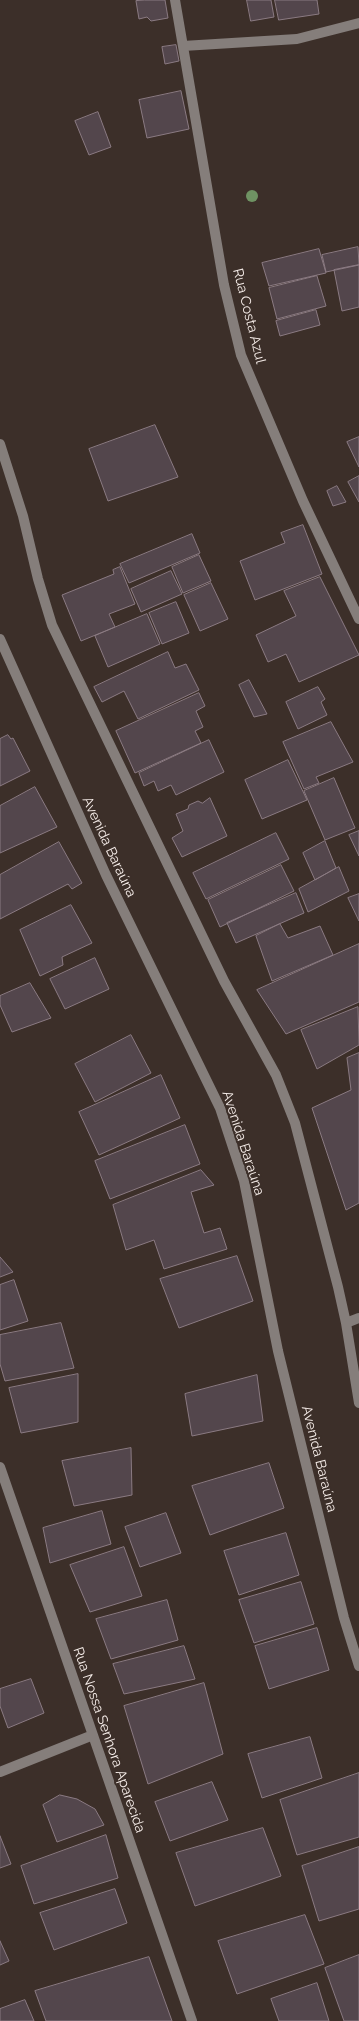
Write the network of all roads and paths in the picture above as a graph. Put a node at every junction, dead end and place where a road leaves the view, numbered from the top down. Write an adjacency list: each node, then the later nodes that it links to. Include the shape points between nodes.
1 (176, 0): 3 (street, Rua Costa Azul)
2 (359, 22): 3 (street, via 297,39)
3 (183, 46): 5 (street, Rua Costa Azul, via 224,285 241,355 303,501)
4 (0, 444): 8 (street, via 23,516 52,625 221,974 276,1075 295,1123)
5 (359, 619)
6 (0, 639): 11 (street, Avenida Baraúna, via 106,875 220,1108 244,1182 278,1351 344,1618)
7 (359, 1318): 8 (street)
8 (346, 1323): 9 (street)
9 (359, 1403)
10 (0, 1467): 12 (street, Rua Nossa Senhora Aparecida)
11 (359, 1666)
12 (93, 1736): 13 (street); 14 (street, Rua Nossa Senhora Aparecida)
13 (0, 1772)
14 (192, 2021)

